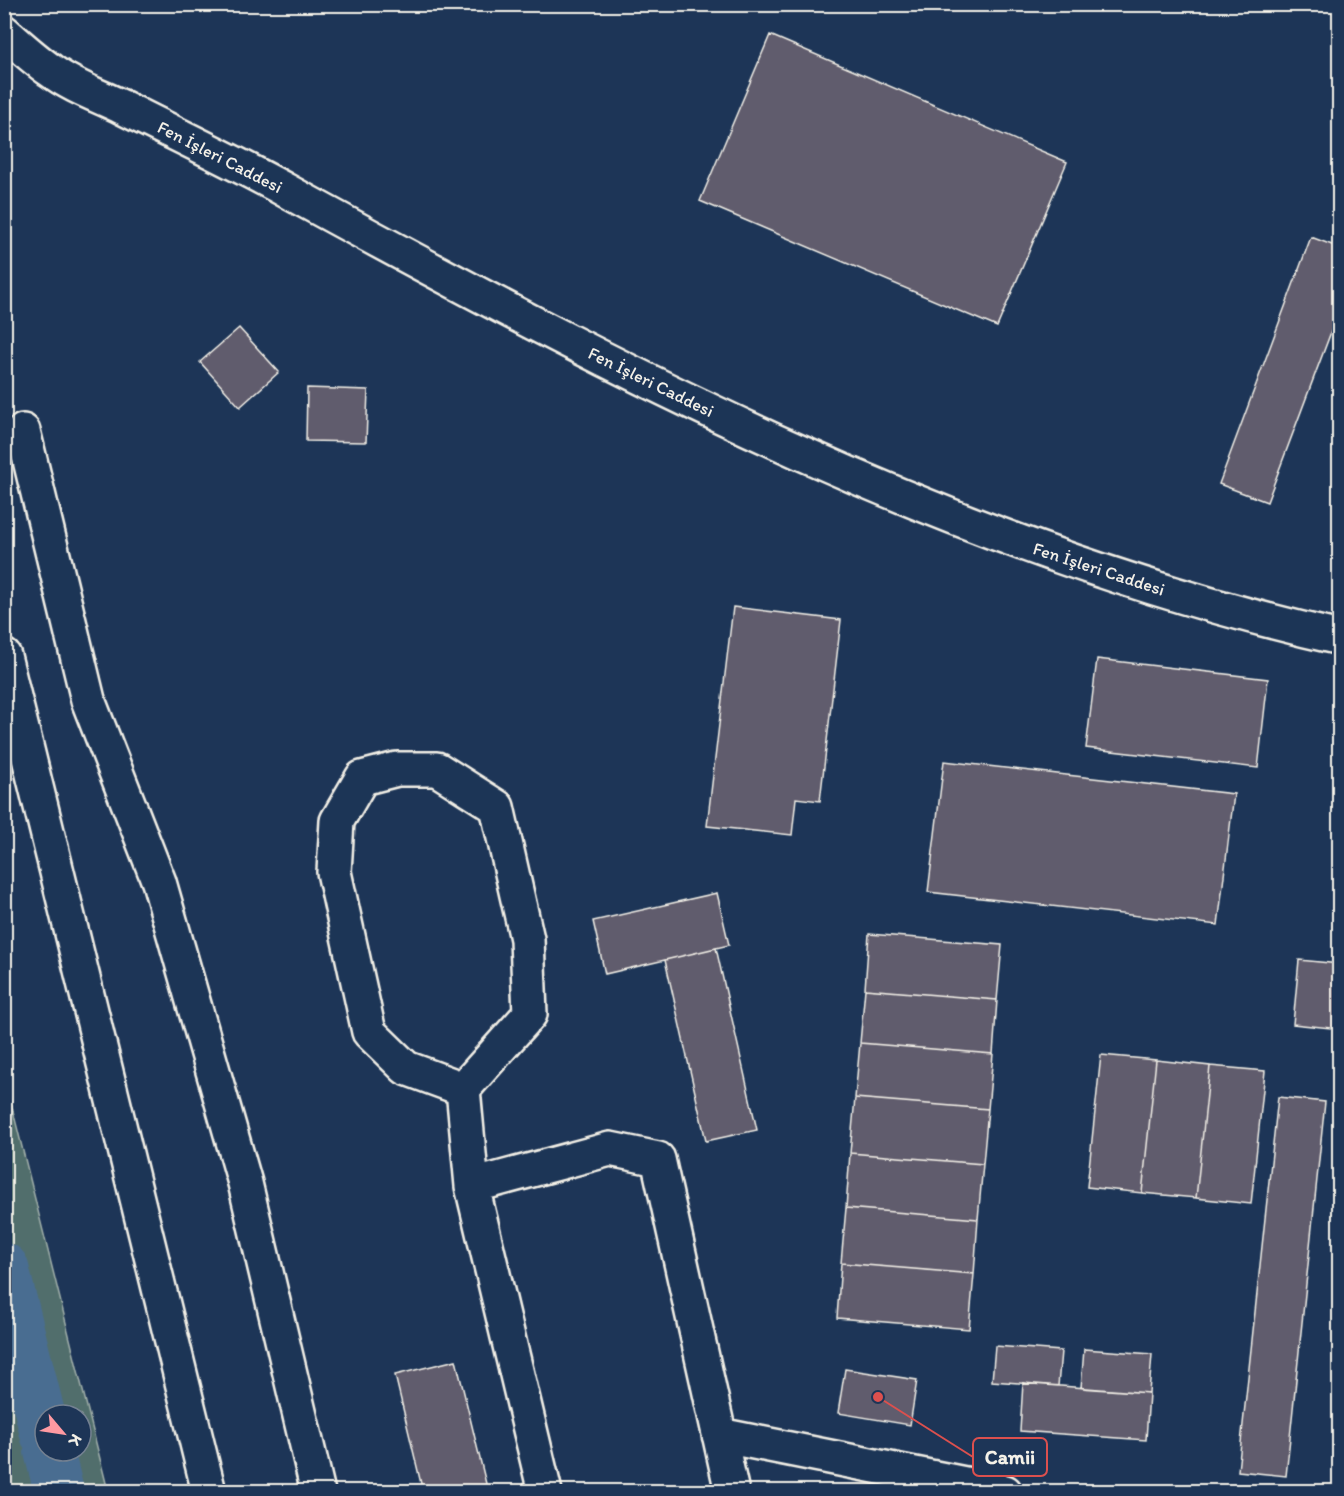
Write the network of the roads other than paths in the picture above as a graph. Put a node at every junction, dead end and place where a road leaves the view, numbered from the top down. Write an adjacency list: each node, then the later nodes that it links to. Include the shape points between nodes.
1 (4, 32): 3 (street, Fen İşleri Caddesi, via 52,72 273,183 548,331 743,427 921,506 1091,568 1275,624)
2 (23, 431): 9 (street, via 88,700 159,882 245,1183)
3 (1340, 638)
4 (4, 656): 8 (street)
5 (463, 1089): 5 (street, via 530,1014 527,939 497,807 437,769 397,769 362,778 337,821 334,872 369,1032 406,1068); 6 (street)
6 (472, 1186): 7 (street, via 610,1149 658,1159); 10 (street)
7 (719, 1435): 11 (street); 12 (street)
8 (209, 1491)
9 (318, 1491)
10 (546, 1491)
11 (732, 1491)
12 (999, 1491)

